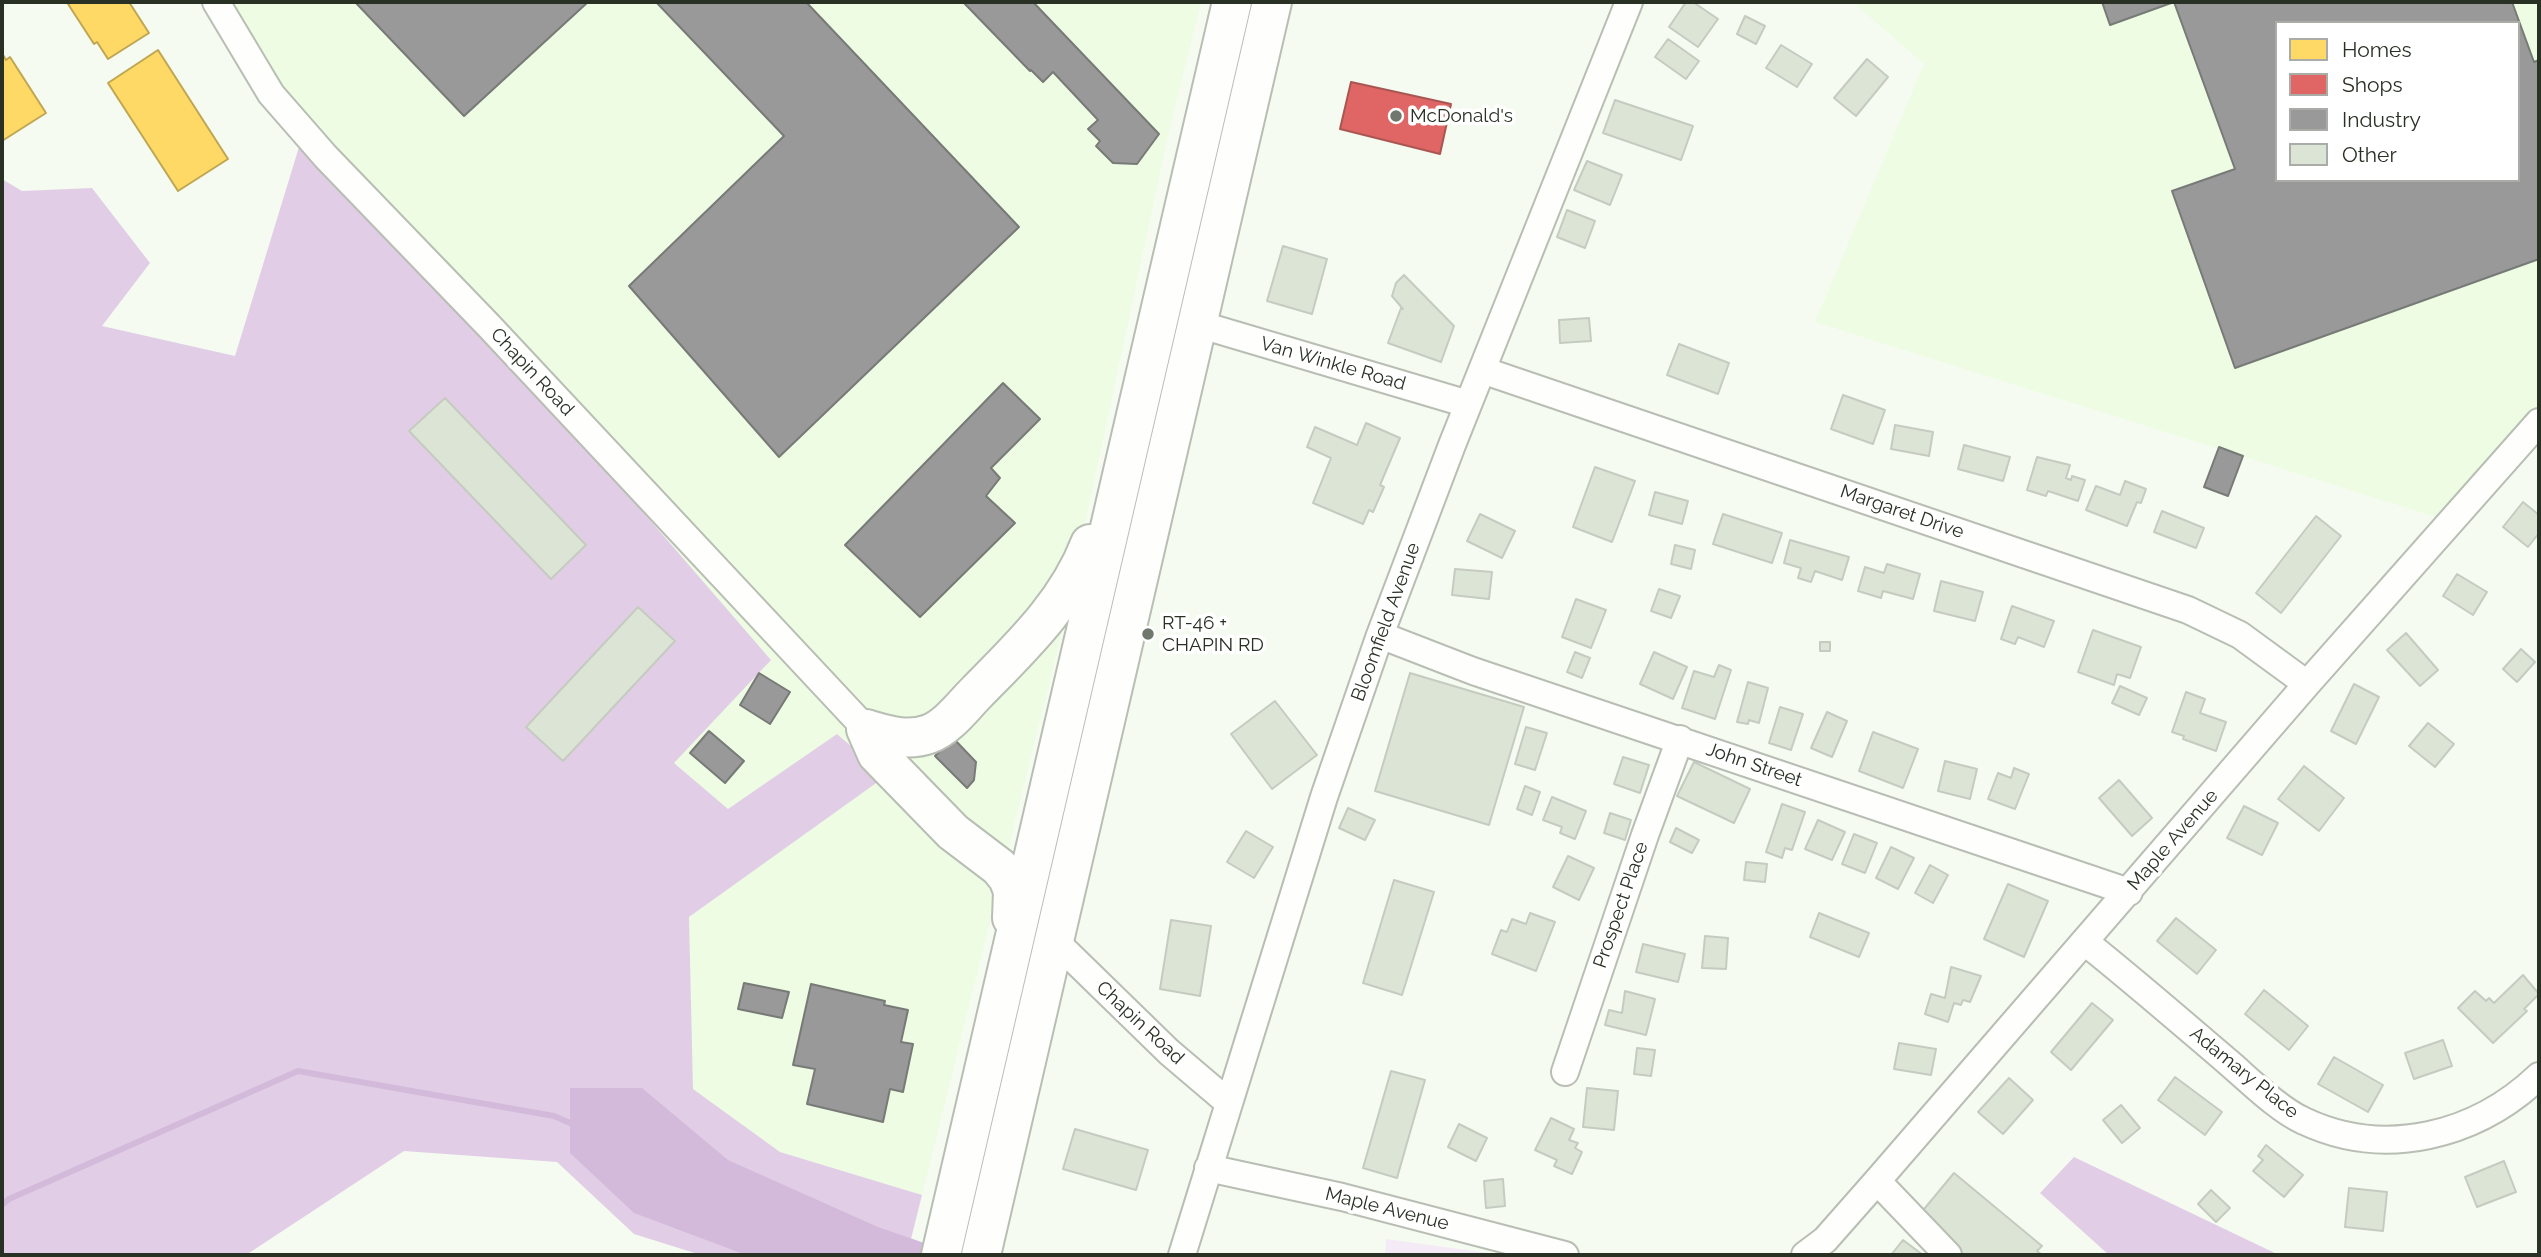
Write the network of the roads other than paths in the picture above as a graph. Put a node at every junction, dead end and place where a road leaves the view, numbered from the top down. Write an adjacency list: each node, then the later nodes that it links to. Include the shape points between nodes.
1 (216, 2): 12 (street, Chapin Road, via 271,94 326,157)
2 (1232, 2): 9 (highway)
3 (1272, 2): 5 (highway)
4 (1629, 2): 6 (street, Bloomfield Avenue)
5 (1198, 324): 7 (street, Van Winkle Road); 15 (highway)
6 (1482, 370): 7 (street, Bloomfield Avenue); 11 (street, Margaret Drive, via 2188,610 2240,635)
7 (1468, 404): 10 (street, Bloomfield Avenue)
8 (2539, 422): 11 (street, Maple Avenue)
9 (1128, 447): 12 (highway, via 1082,566 1036,632 931,734 895,738); 16 (highway)
10 (1380, 635): 13 (street, John Street, via 1473,671); 20 (street, Bloomfield Avenue, via 1324,797)
11 (2307, 684): 14 (street, Maple Avenue)
12 (866, 729): 16 (highway, via 877,754 953,832 985,854 1007,878 1013,891)
13 (1680, 739): 14 (street, John Street); 18 (street, Prospect Place)
14 (2129, 892): 17 (street, Maple Avenue)
15 (1054, 940): 20 (street, Chapin Road, via 1169,1052); 23 (highway)
16 (1012, 942): 24 (highway)
17 (2085, 942): 19 (street, Adamary Place, via 2259,1089 2302,1120 2335,1131 2395,1140 2449,1132 2499,1109); 22 (street, Maple Avenue)
18 (1565, 1072)
19 (2539, 1076)
20 (1229, 1103): 21 (street, Bloomfield Avenue)
21 (1208, 1168): 25 (street, Bloomfield Avenue); 26 (street, Maple Avenue, via 1342,1197)
22 (1877, 1181): 27 (street, Maple Avenue, via 1825,1240); 28 (street)
23 (984, 1241)
24 (941, 1255)
25 (1182, 1255)
26 (1564, 1255)
27 (1805, 1255)
28 (1948, 1255)

